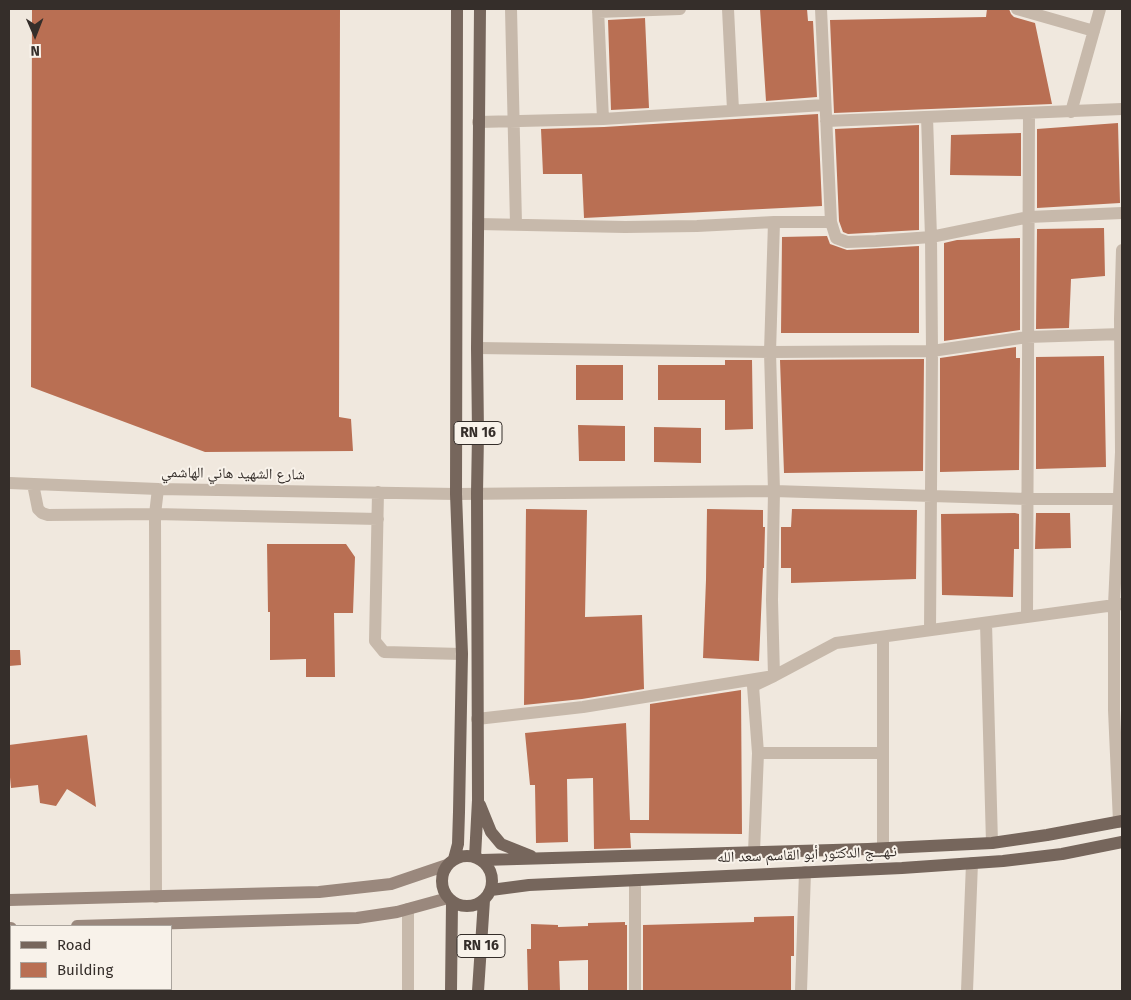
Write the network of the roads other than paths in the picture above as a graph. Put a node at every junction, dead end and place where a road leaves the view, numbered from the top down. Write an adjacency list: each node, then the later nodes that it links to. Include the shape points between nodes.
1 (457, 9): 34 (main road, RN 16)
2 (480, 9): 19 (main road, RN 16)
3 (511, 9): 20 (street)
4 (680, 9): 9 (street)
5 (728, 9): 13 (street)
6 (821, 9): 11 (street)
7 (1017, 9): 10 (street)
8 (1100, 9): 10 (street)
9 (598, 10): 17 (street)
10 (1094, 31): 14 (street)
11 (824, 105): 13 (street); 18 (street)
12 (1122, 109): 14 (street)
13 (733, 110): 17 (street)
14 (1071, 112): 15 (street)
15 (1029, 113): 16 (street); 22 (street)
16 (927, 117): 18 (street); 27 (street)
17 (602, 119): 20 (street)
18 (826, 121): 24 (street)
19 (478, 122): 20 (street); 25 (main road, RN 16)
20 (514, 122): 26 (street)
21 (1122, 213): 22 (street)
22 (1029, 217): 27 (street); 30 (street)
23 (774, 222): 24 (street); 26 (street, via 697,226); 33 (street)
24 (830, 222): 27 (street, via 836,238 847,242)
25 (478, 224): 26 (street); 31 (main road, RN 16)
26 (516, 224)
27 (931, 237): 32 (street)
28 (1122, 250): 29 (street)
29 (1121, 334): 30 (street); 45 (street)
30 (1027, 337): 32 (street); 44 (street)
31 (477, 348): 33 (street); 35 (main road, RN 16)
32 (932, 351): 33 (street); 43 (street)
33 (770, 352): 39 (street)
34 (456, 434): 35 (main road); 42 (main road, RN 16)
35 (478, 434): 41 (main road, RN 16)
36 (9, 483): 37 (street, شارع الشهيد هاني الهاشمي)
37 (33, 484): 38 (street, شارع الشهيد هاني الهاشمي); 46 (street, via 38,508 48,515)
38 (158, 489): 40 (street, شارع الشهيد هاني الهاشمي); 46 (street)
39 (774, 491): 41 (street, شارع الشهيد هاني الهاشمي); 43 (street, شارع الشهيد هاني الهاشمي); 54 (street)
40 (378, 492): 42 (street, شارع الشهيد هاني الهاشمي); 47 (street)
41 (477, 493): 42 (street, شارع الشهيد هاني الهاشمي); 55 (main road, RN 16)
42 (456, 494): 53 (main road, RN 16)
43 (930, 495): 44 (street, شارع الشهيد هاني الهاشمي); 51 (street)
44 (1027, 499): 45 (street, شارع الشهيد هاني الهاشمي); 49 (street)
45 (1120, 499): 48 (street)
46 (155, 514): 47 (street); 71 (street)
47 (378, 519): 53 (street, via 374,641 384,652)
48 (1118, 604): 49 (street); 59 (street, via 1114,710)
49 (1028, 617): 50 (street)
50 (986, 623): 51 (street); 61 (street)
51 (930, 630): 52 (street)
52 (883, 637): 54 (street, via 836,643); 56 (street)
53 (462, 654): 66 (main road, RN 16, via 458,844)
54 (774, 676): 55 (street, via 583,707); 57 (street, via 753,686)
55 (478, 719): 58 (main road, RN 16)
56 (883, 752): 57 (street); 62 (street)
57 (758, 753): 63 (street)
58 (478, 800): 64 (main road, RN 16); 65 (main road, via 488,826 501,844)
59 (1121, 822): 61 (main road, نـهـــج الدكتور أبو القاسم سعد الله)
60 (1122, 842): 67 (main road, نـهـــج الدكتور أبو القاسم سعد الله, via 1062,854)
61 (992, 843): 62 (main road, نـهـــج الدكتور أبو القاسم سعد الله)
62 (883, 848): 63 (main road, نـهـــج الدكتور أبو القاسم سعد الله)
63 (754, 852): 65 (main road, نـهـــج الدكتور أبو القاسم سعد الله)
64 (478, 859): 65 (main road, نـهـــج الدكتور أبو القاسم سعد الله); 66 (main road, via 465,856); 70 (main road, via 488,866 492,874)
65 (538, 859)
66 (451, 862): 71 (main road, via 390,884 319,892); 73 (main road, via 442,878)
67 (972, 863): 68 (main road, نـهـــج الدكتور أبو القاسم سعد الله); 81 (street)
68 (805, 872): 69 (main road, نـهـــج الدكتور أبو القاسم سعد الله); 80 (street)
69 (635, 880): 70 (main road, نـهـــج الدكتور أبو القاسم سعد الله, via 529,885); 79 (street)
70 (488, 895): 73 (main road, via 472,906 458,905); 78 (main road, RN 16)
71 (156, 898): 72 (main road)
72 (9, 900)
73 (450, 900): 74 (main road); 77 (main road, RN 16)
74 (408, 909): 75 (main road, via 357,918); 76 (street)
75 (112, 925)
76 (408, 991)
77 (452, 991)
78 (478, 991)
79 (635, 991)
80 (801, 991)
81 (967, 991)

